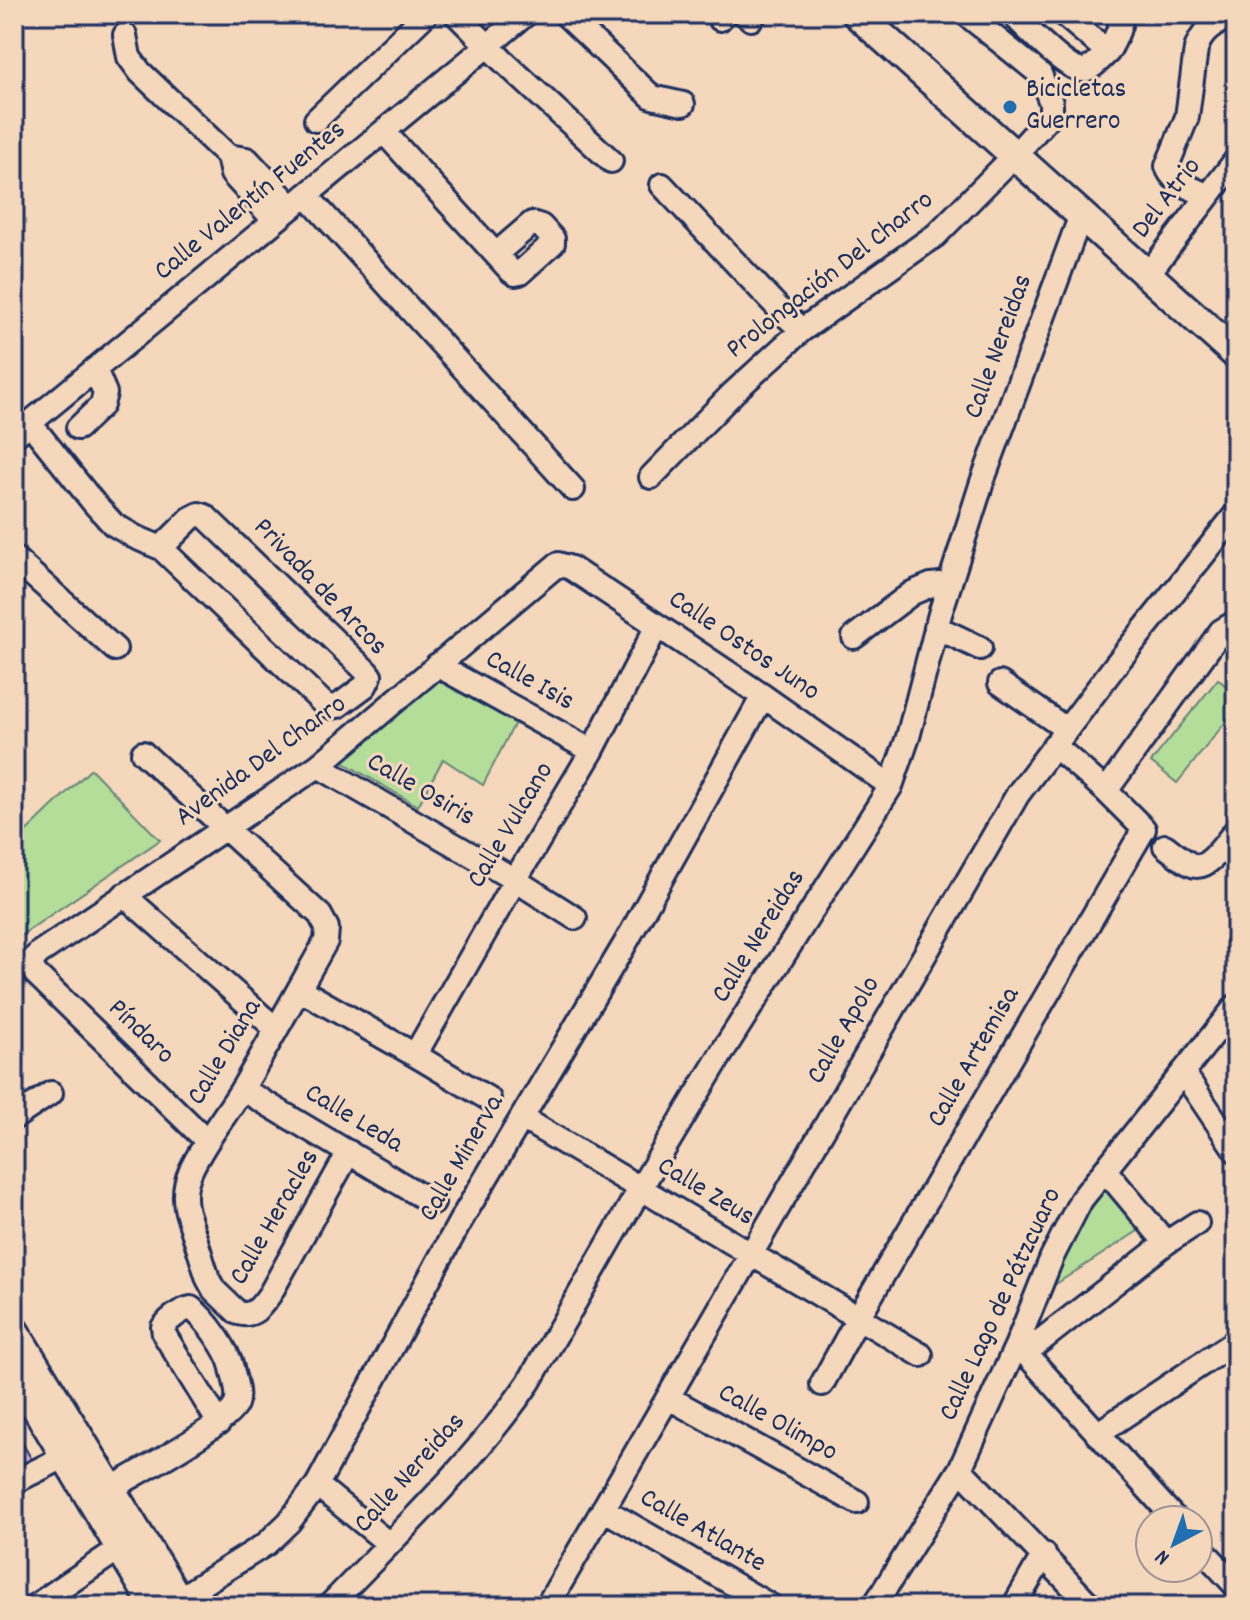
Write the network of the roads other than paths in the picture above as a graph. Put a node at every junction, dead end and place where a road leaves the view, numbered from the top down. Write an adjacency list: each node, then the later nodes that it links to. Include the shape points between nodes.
1 (426, 14): 17 (street)
2 (456, 14): 14 (street)
3 (526, 14): 14 (street, Calle Valentín Fuentes)
4 (565, 14): 16 (street, via 652,97)
5 (745, 14): 6 (street, via 751,19)
6 (755, 14)
7 (857, 14): 19 (main road)
8 (966, 14): 19 (street, Prolongación Del Charro, via 1040,74 1048,93 1048,118)
9 (1012, 14): 15 (street, via 1072,68 1091,67)
10 (1063, 14): 15 (street)
11 (1122, 14): 15 (street)
12 (1232, 14): 23 (street, via 1199,40 1187,117 1167,166 1175,179)
13 (125, 35): 24 (street, via 129,57 140,72 228,156 232,174)
14 (488, 45): 18 (street, Calle Valentín Fuentes); 21 (street)
15 (1108, 52)
16 (683, 104)
17 (316, 120)
18 (384, 132): 24 (street, Calle Valentín Fuentes); 26 (street)
19 (1015, 155): 25 (main road); 28 (street, Prolongación Del Charro, via 936,235)
20 (1236, 160): 23 (street, Del Atrio)
21 (611, 161)
22 (662, 185): 28 (street)
23 (1208, 196): 27 (street, Del Atrio)
24 (291, 208): 30 (street, Calle Valentín Fuentes); 34 (street)
25 (1081, 215): 27 (main road); 39 (street, Calle Nereidas)
26 (496, 254)
27 (1148, 274): 29 (main road)
28 (802, 330): 33 (street, Prolongación Del Charro)
29 (1236, 354)
30 (95, 369): 31 (street, via 105,393 102,405); 32 (street, Calle Valentín Fuentes)
31 (78, 428)
32 (22, 429): 36 (street, Privada de Arcos, via 113,524)
33 (651, 477)
34 (573, 489)
35 (1232, 526): 49 (street, Calle Apolo)
36 (161, 548): 36 (street, Privada de Arcos, via 193,516 205,516 367,672 368,683 338,706 324,704)
37 (14, 558): 45 (street)
38 (558, 564): 41 (street, Calle Ostos Juno); 46 (street, Avenida Del Charro)
39 (950, 583): 42 (street, Calle Nereidas); 43 (street, via 912,593)
40 (1236, 622): 54 (street, via 1221,631)
41 (657, 626): 48 (street, Calle Ostos Juno); 50 (street, Calle Vulcano)
42 (936, 627): 44 (street); 53 (street, Calle Nereidas)
43 (854, 637)
44 (980, 648)
45 (115, 649)
46 (437, 665): 50 (street, Calle Isis); 52 (street, Avenida Del Charro)
47 (1000, 683): 49 (street)
48 (763, 696): 53 (street, Calle Ostos Juno); 71 (street, Calle Minerva)
49 (1060, 737): 54 (street); 80 (street, Calle Apolo, via 1018,794)
50 (592, 751): 58 (street, Calle Vulcano)
51 (143, 753): 55 (street)
52 (318, 766): 55 (street, Avenida Del Charro); 58 (street, Calle Osiris)
53 (891, 786): 76 (street, Calle Nereidas)
54 (1106, 791): 82 (street, Calle Artemisa, via 1144,829)
55 (225, 828): 59 (street, Avenida Del Charro); 62 (street, Calle Diana, via 320,915 327,928 326,941)
56 (1236, 830): 57 (street, via 1203,866 1193,866)
57 (1165, 846)
58 (515, 880): 60 (street, Calle Osiris); 65 (street, Calle Vulcano)
59 (124, 895): 61 (street, Avenida Del Charro, via 39,953); 64 (street)
60 (575, 918)
61 (31, 967): 72 (street, Píndaro)
62 (299, 989): 64 (street, Calle Diana); 65 (street)
63 (1236, 1006): 66 (street, Calle Lago de Pátzcuaro)
64 (276, 1029): 67 (street, Calle Diana)
65 (415, 1055): 69 (street)
66 (1183, 1072): 73 (street); 75 (street, Calle Lago de Pátzcuaro)
67 (242, 1089): 72 (street, Calle Diana); 74 (street, Calle Leda)
68 (51, 1093): 70 (street)
69 (489, 1099)
70 (14, 1118)
71 (522, 1118): 76 (street, Calle Zeus); 95 (street, Calle Minerva)
72 (207, 1141): 81 (street, Calle Diana, via 190,1172 184,1201 214,1290 238,1313)
73 (1236, 1151)
74 (349, 1152): 77 (street, Calle Leda); 81 (street, Calle Heracles, via 270,1294)
75 (1105, 1170): 79 (street); 85 (street, Calle Lago de Pátzcuaro, via 1070,1217)
76 (640, 1189): 80 (street, Calle Zeus); 100 (street, Calle Nereidas, via 515,1403)
77 (433, 1203)
78 (1197, 1223): 79 (street)
79 (1166, 1243): 85 (street)
80 (751, 1255): 82 (street, Calle Zeus); 89 (street, Calle Apolo)
81 (253, 1313)
82 (858, 1318): 86 (street, Calle Zeus); 88 (street, Calle Artemisa)
83 (14, 1331): 96 (main road)
84 (1236, 1341): 91 (street)
85 (1021, 1348): 91 (street); 93 (street, Calle Lago de Pátzcuaro)
86 (921, 1355)
87 (16, 1377): 92 (main road)
88 (822, 1384)
89 (669, 1398): 97 (street, Calle Olimpo); 99 (street, Calle Apolo)
90 (219, 1423): 90 (street, via 236,1407 238,1397 230,1361 198,1313 186,1309 168,1321 164,1334); 96 (street)
91 (1097, 1434): 98 (street)
92 (66, 1456): 94 (street); 101 (main road)
93 (960, 1469): 102 (street); 110 (street, Calle Lago de Pátzcuaro)
94 (14, 1482)
95 (317, 1485): 100 (street); 105 (street, Calle Minerva, via 266,1544)
96 (110, 1489): 105 (main road)
97 (857, 1502)
98 (1161, 1504)
99 (603, 1509): 108 (street, Calle Apolo); 109 (street, Calle Atlante)
100 (389, 1544): 107 (street, Calle Nereidas)
101 (120, 1548): 105 (main road); 106 (street)
102 (1044, 1554): 111 (street); 112 (street)
103 (1214, 1562): 104 (street)
104 (1236, 1586)
105 (170, 1604)
106 (35, 1606)
107 (329, 1606)
108 (547, 1606)
109 (771, 1606)
110 (874, 1606)
111 (1014, 1606)
112 (1091, 1606)

